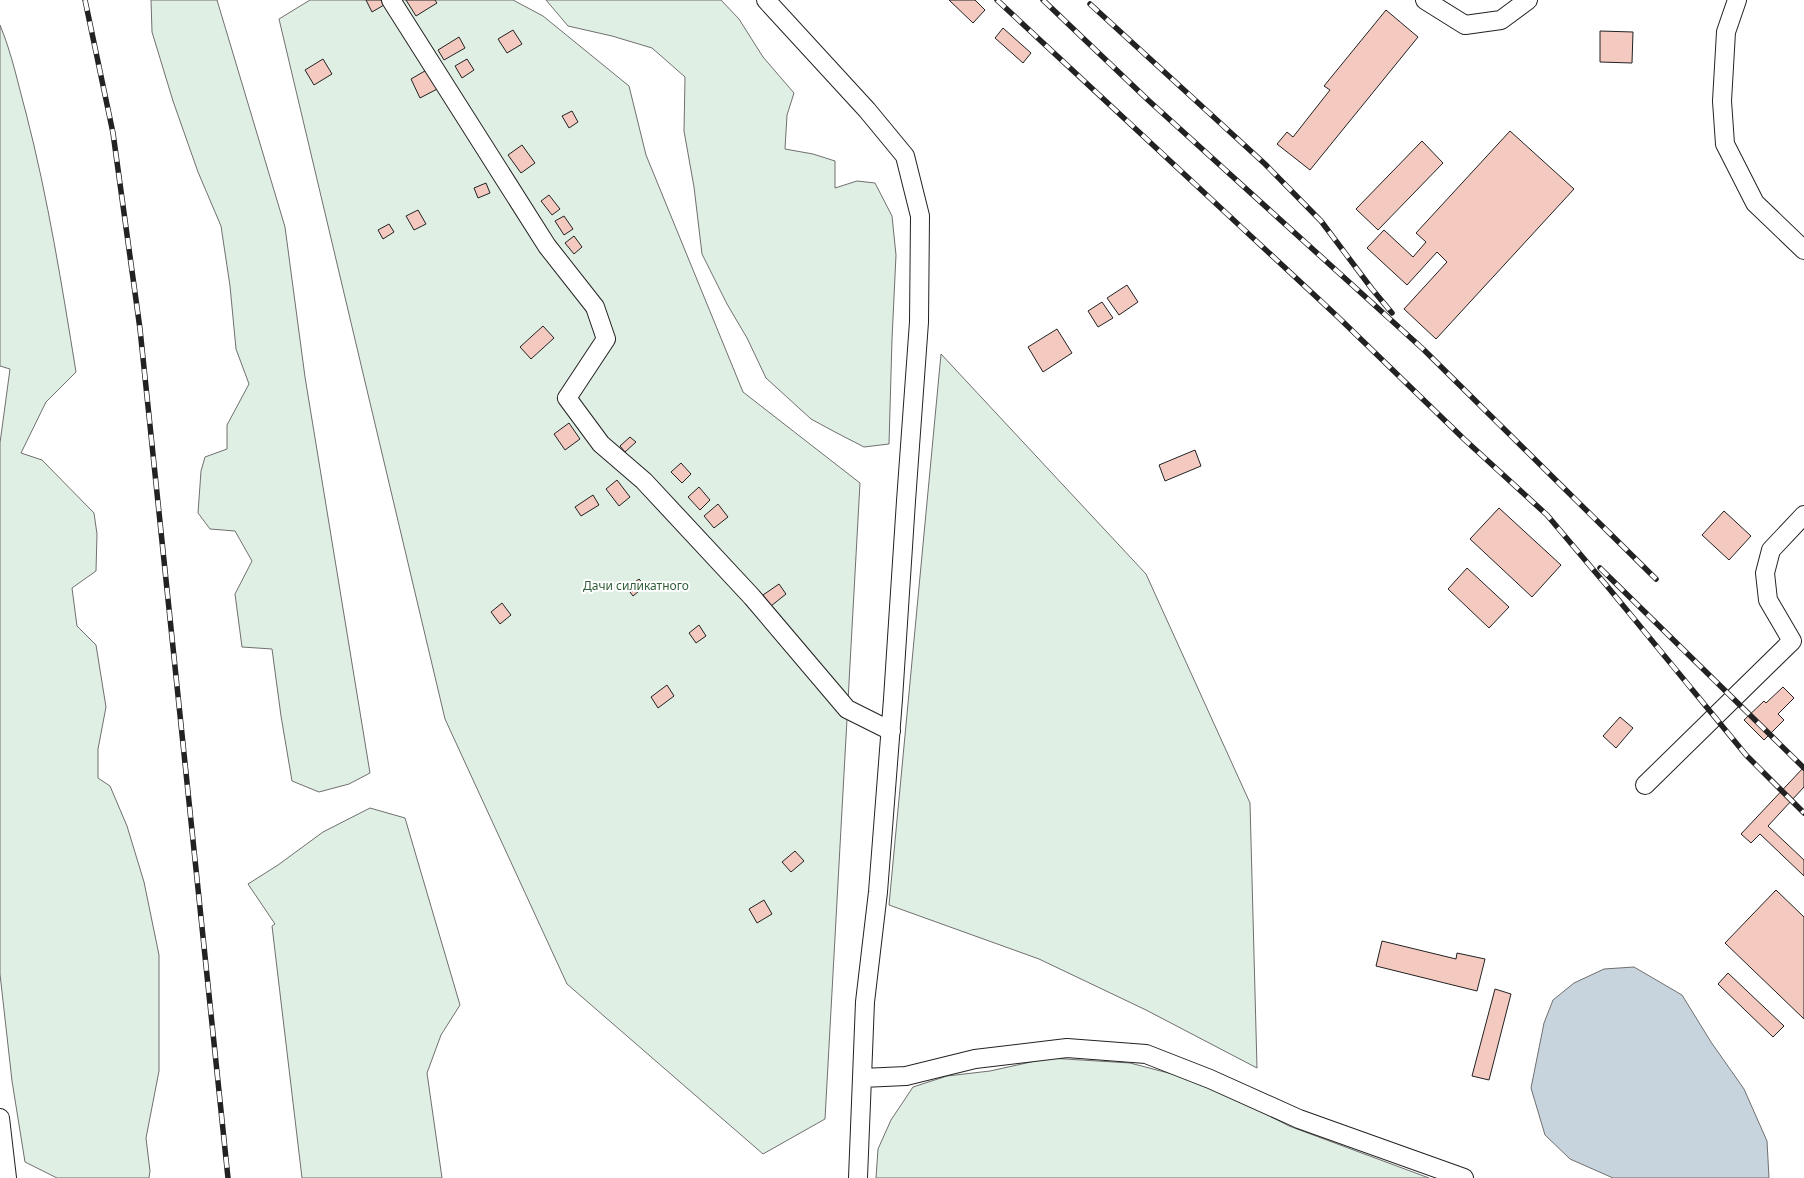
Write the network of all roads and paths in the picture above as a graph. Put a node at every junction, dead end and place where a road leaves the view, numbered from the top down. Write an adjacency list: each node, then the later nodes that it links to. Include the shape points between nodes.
1 (391, 0): 8 (street, via 547,246 595,307 606,339 567,398 601,444 644,482 752,596 847,709)
2 (766, 0): 8 (street, via 905,156 920,216 919,322)
3 (1425, 0): 4 (street, via 1465,25 1501,20)
4 (1528, 0)
5 (1737, 0): 6 (street, via 1726,32 1722,100 1725,144 1755,203)
6 (1804, 250)
7 (1804, 515): 9 (street, via 1771,550 1765,573 1768,600 1792,641)
8 (891, 731): 10 (street, via 865,1002)
9 (1645, 785)
10 (862, 1078): 13 (street); 14 (street, via 906,1076 976,1059 1067,1048 1146,1054 1210,1078 1299,1119)
11 (0, 1118): 12 (street)
12 (7, 1178)
13 (858, 1178)
14 (1464, 1178)

